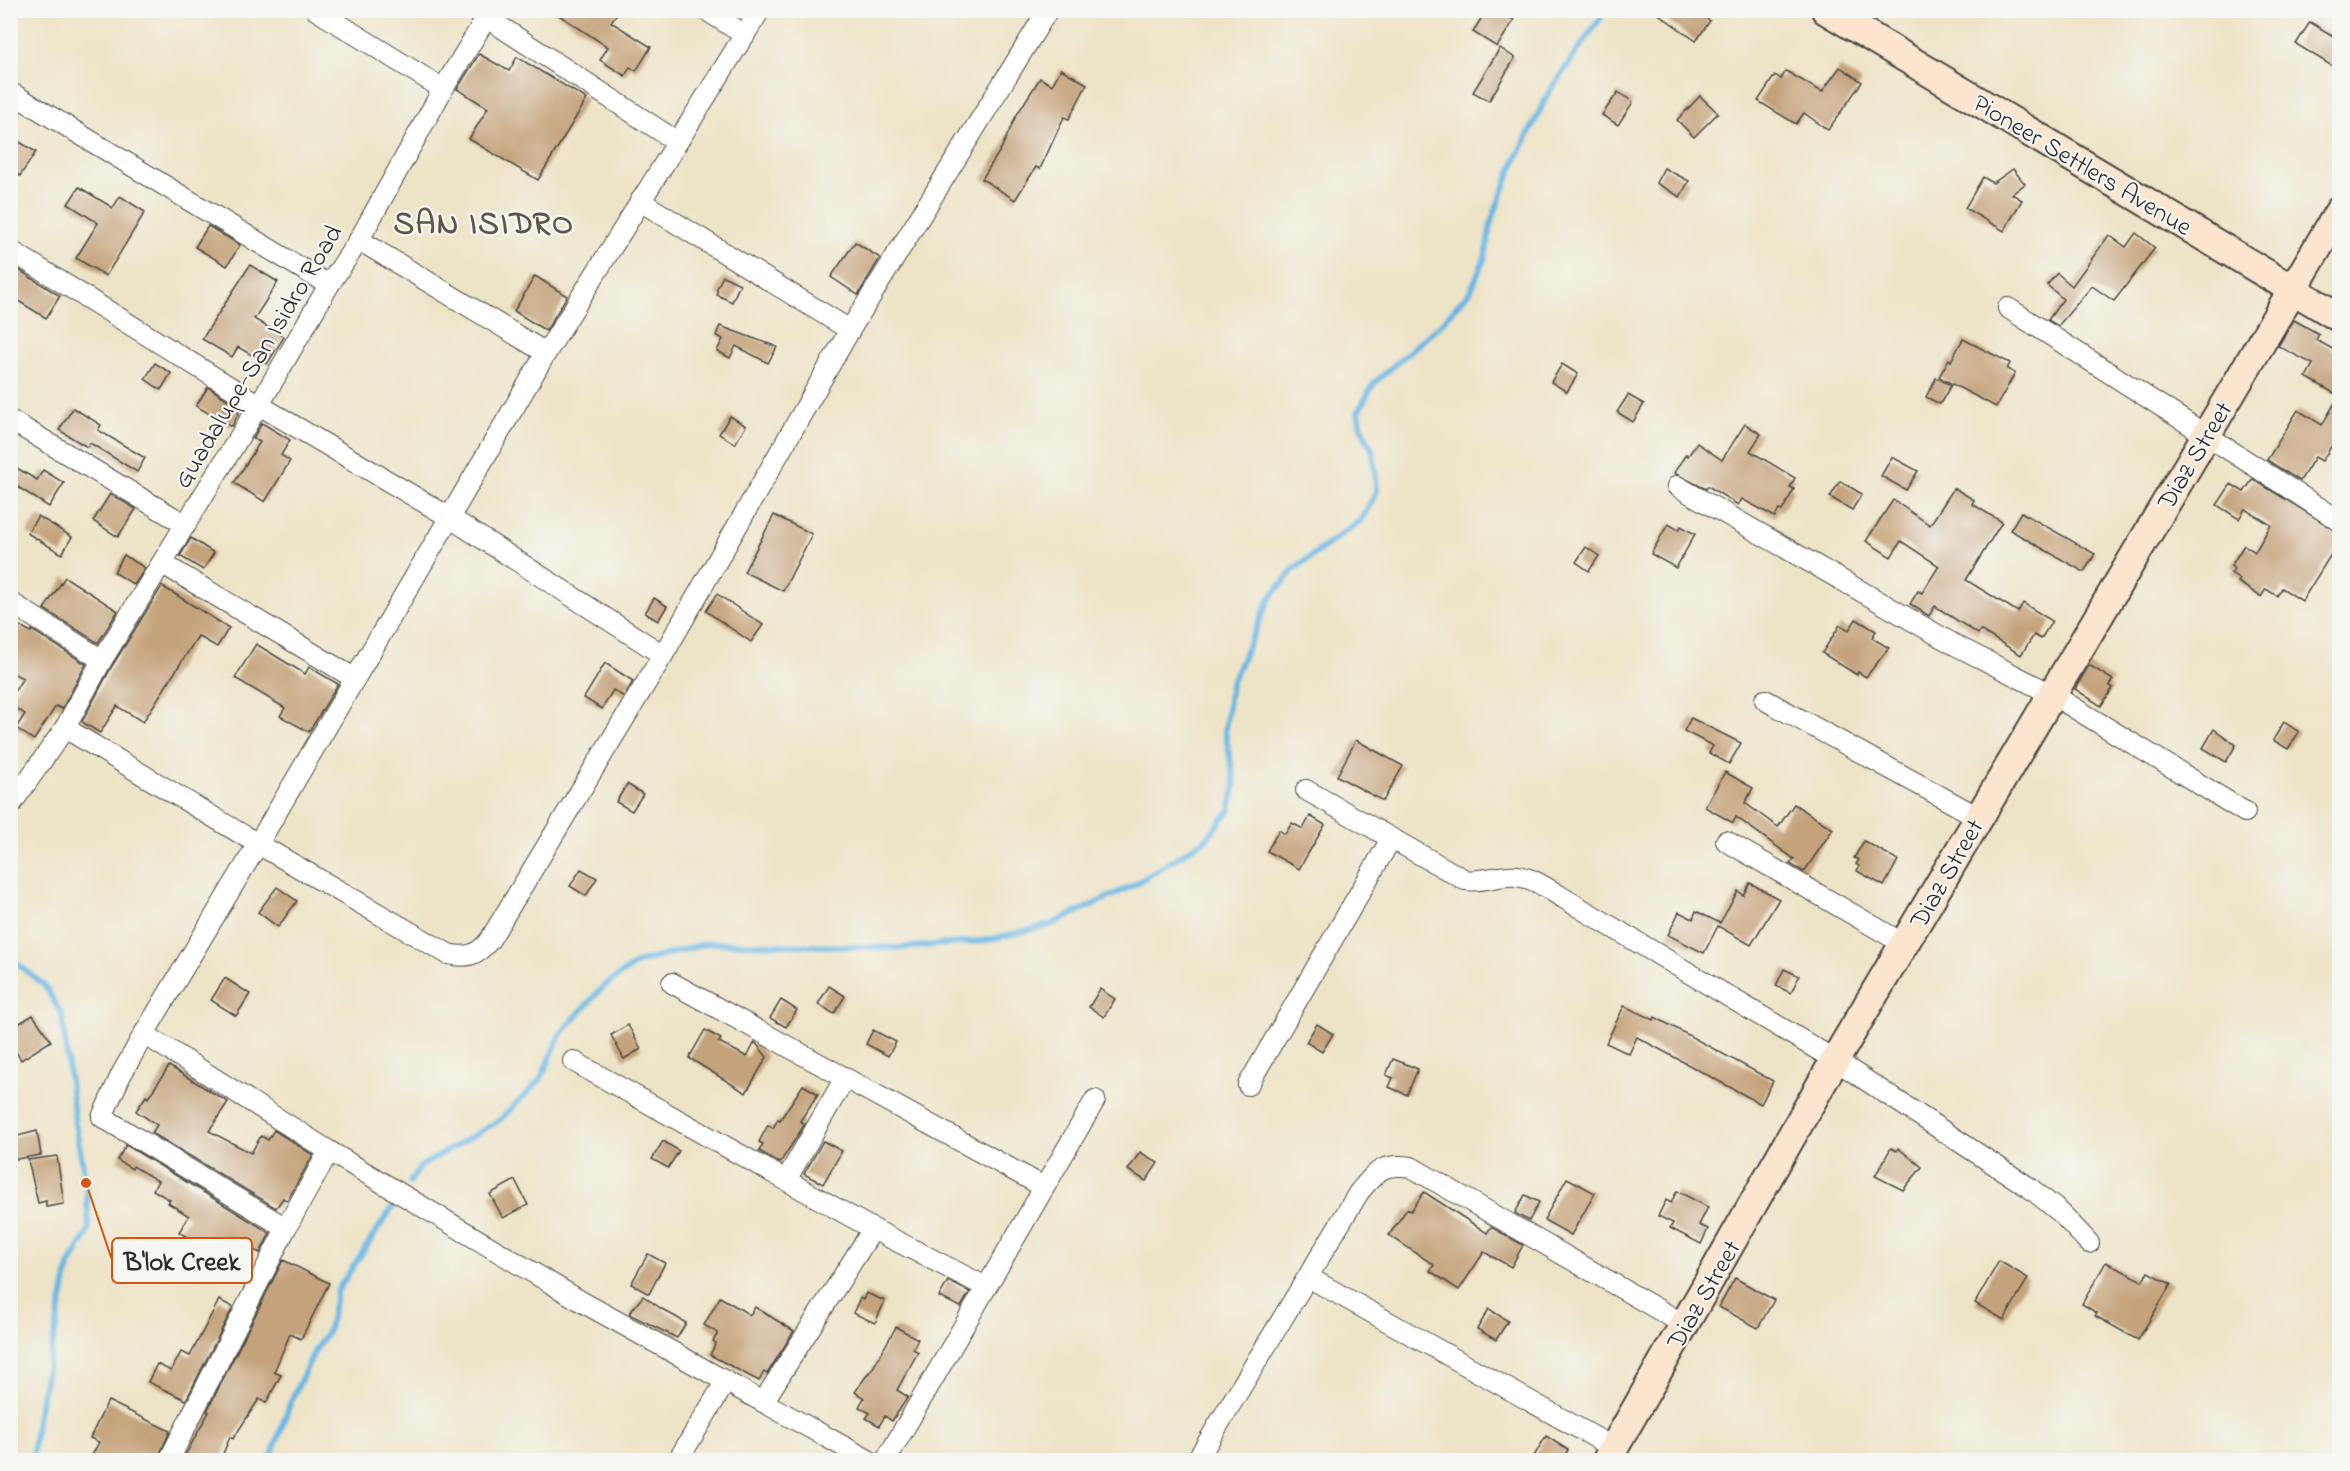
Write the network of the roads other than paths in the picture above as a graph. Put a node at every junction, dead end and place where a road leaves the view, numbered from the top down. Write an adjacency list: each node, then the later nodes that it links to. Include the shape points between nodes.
1 (316, 10): 8 (street)
2 (706, 10): 7 (street)
3 (760, 10): 7 (street)
4 (1048, 10): 19 (street)
5 (1826, 10): 16 (main road, Pioneer Settlers Avenue)
6 (489, 14): 8 (street, Guadalupe-San Isidro Road); 10 (street)
7 (746, 35): 10 (street)
8 (443, 90): 13 (street, Guadalupe-San Isidro Road)
9 (10, 92): 15 (street)
10 (676, 141): 11 (street)
11 (640, 201): 19 (street); 20 (street)
12 (2340, 210): 16 (main road, Diaz Street)
13 (359, 240): 15 (street, Guadalupe-San Isidro Road); 20 (street)
14 (10, 250): 21 (street)
15 (329, 285): 21 (street, Guadalupe-San Isidro Road)
16 (2293, 290): 18 (main road, Pioneer Settlers Avenue); 23 (main road, Diaz Street)
17 (2007, 308): 23 (street)
18 (2340, 318)
19 (850, 330): 30 (street)
20 (546, 353): 25 (street)
21 (259, 405): 25 (street); 27 (street, Guadalupe-San Isidro Road)
22 (10, 420): 27 (street)
23 (2206, 435): 26 (street); 33 (main road, Diaz Street)
24 (1677, 486): 33 (street, via 1955,645)
25 (449, 516): 30 (street); 32 (street)
26 (2340, 521)
27 (186, 525): 28 (street, Guadalupe-San Isidro Road)
28 (163, 564): 31 (street, Guadalupe-San Isidro Road); 32 (street)
29 (10, 602): 31 (street)
30 (663, 654): 42 (street, via 489,941 472,956 448,954)
31 (102, 660): 35 (street, Guadalupe-San Isidro Road)
32 (354, 678): 42 (street)
33 (2052, 695): 38 (street); 39 (main road, Diaz Street)
34 (1765, 700): 39 (street)
35 (65, 728): 37 (street, Guadalupe-San Isidro Road); 42 (street)
36 (1306, 790): 40 (street)
37 (10, 806)
38 (2245, 812)
39 (1978, 817): 43 (main road, Diaz Street)
40 (1391, 839): 47 (street, via 1465,880 1517,876 1529,879); 49 (street)
41 (1726, 842): 43 (street)
42 (258, 844): 45 (street)
43 (1904, 944): 47 (main road, Diaz Street)
44 (672, 983): 48 (street)
45 (144, 1034): 51 (street); 54 (street, via 102,1117)
46 (573, 1060): 52 (street)
47 (1835, 1060): 56 (street, via 2030,1188); 59 (main road, Diaz Street)
48 (846, 1078): 52 (street); 53 (street)
49 (1248, 1085)
50 (1095, 1100): 53 (street)
51 (329, 1151): 54 (street); 60 (street, via 584,1303)
52 (786, 1180): 55 (street)
53 (1044, 1187): 58 (street)
54 (286, 1228): 63 (street)
55 (873, 1228): 58 (street); 61 (street)
56 (2089, 1243)
57 (1308, 1277): 59 (street, via 1359,1192 1376,1172 1393,1164 1411,1167); 62 (street); 67 (street)
58 (986, 1287): 66 (street)
59 (1686, 1325): 62 (main road, Diaz Street)
60 (726, 1382): 61 (street); 64 (street)
61 (763, 1402): 65 (street)
62 (1611, 1454)
63 (169, 1461)
64 (678, 1461)
65 (868, 1461)
66 (886, 1461)
67 (1197, 1461)

